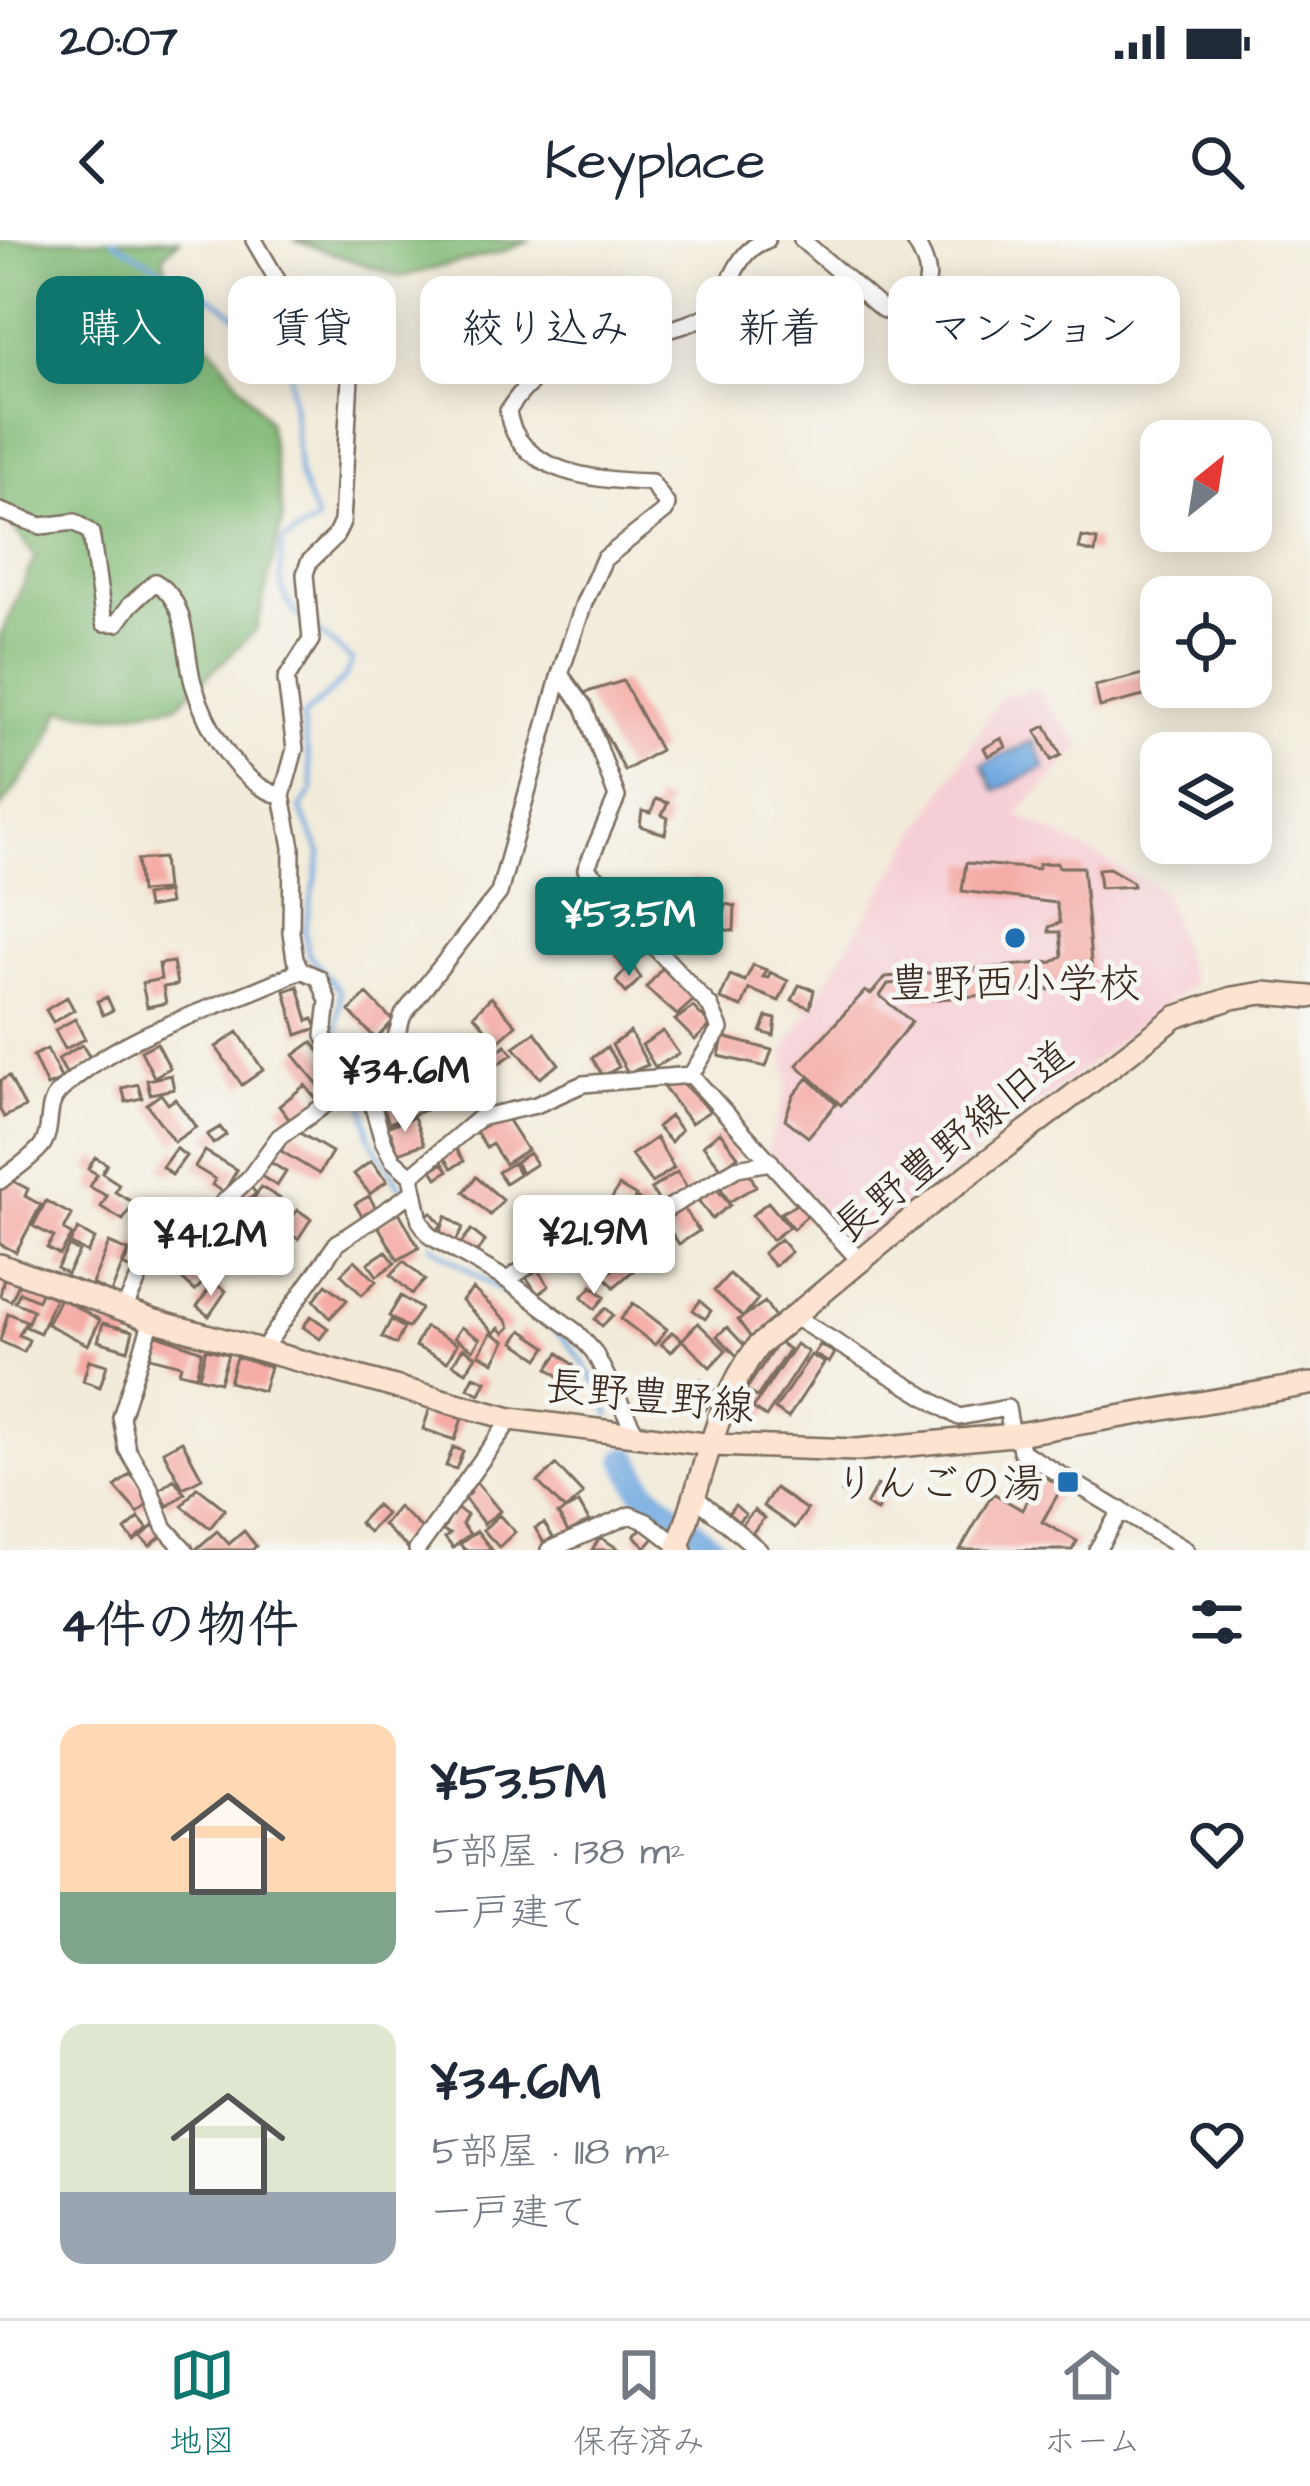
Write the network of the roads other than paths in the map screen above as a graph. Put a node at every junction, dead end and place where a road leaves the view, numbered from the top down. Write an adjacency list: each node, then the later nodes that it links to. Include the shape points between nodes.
1 (254, 240): 7 (street, via 283,290 353,324 342,522 305,574 311,640 286,679 295,749)
2 (767, 240): 6 (street, via 740,259 713,313 559,360 530,380 508,411 518,439 547,463 597,481 651,482 667,505 604,560)
3 (802, 240): 4 (street, via 894,314 915,308 928,289 927,262)
4 (914, 240)
5 (0, 512): 7 (street, via 40,526 74,522 91,533 104,623 117,623 155,582 163,586 178,610 194,686 223,746 238,769)
6 (560, 674): 10 (street, via 584,706 617,797 586,869 644,918 649,941 710,1006 720,1029); 11 (street, via 499,893)
7 (282, 796): 8 (street, via 292,847 291,932)
8 (302, 970): 11 (street, via 319,978 328,1000 324,1036); 13 (street, via 117,1049 56,1094 43,1144)
9 (1310, 997): 15 (main road, 長野豊野線旧道, via 1263,993 1176,1017)
10 (691, 1075): 12 (street); 14 (street, via 583,1084 479,1118)
11 (359, 1082): 14 (street); 18 (street, via 279,1137 207,1218 152,1253)
12 (771, 1162): 15 (street); 17 (street, via 737,1168 641,1224 623,1212 605,1215)
13 (0, 1181)
14 (409, 1191): 17 (street, via 430,1236); 21 (street, via 338,1243)
15 (861, 1262): 19 (main road, 長野豊野線旧道)
16 (0, 1265): 18 (main road, 長野豊野線)
17 (507, 1280): 25 (street, via 594,1352)
18 (123, 1311): 20 (main road, 長野豊野線)
19 (796, 1318): 24 (street, via 959,1417 1007,1408); 26 (main road, 長野豊野線旧道, via 740,1370)
20 (152, 1320): 21 (main road, 長野豊野線); 30 (street, via 121,1417 127,1449 164,1527)
21 (261, 1352): 23 (main road, 長野豊野線)
22 (1310, 1384): 24 (main road, 長野豊野線)
23 (511, 1419): 25 (main road, 長野豊野線); 31 (street)
24 (1015, 1435): 26 (main road, 長野豊野線, via 857,1450); 28 (street, via 1021,1451)
25 (638, 1438): 26 (main road, 長野豊野線)
26 (712, 1445): 27 (main road, 長野豊野線旧道)
27 (693, 1503): 29 (main road, 長野豊野線旧道); 33 (street)
28 (1121, 1510): 34 (street); 35 (street)
29 (681, 1544): 32 (street, via 630,1515)
30 (185, 1550)
31 (417, 1550)
32 (549, 1550)
33 (759, 1550)
34 (1097, 1550)
35 (1186, 1550)

